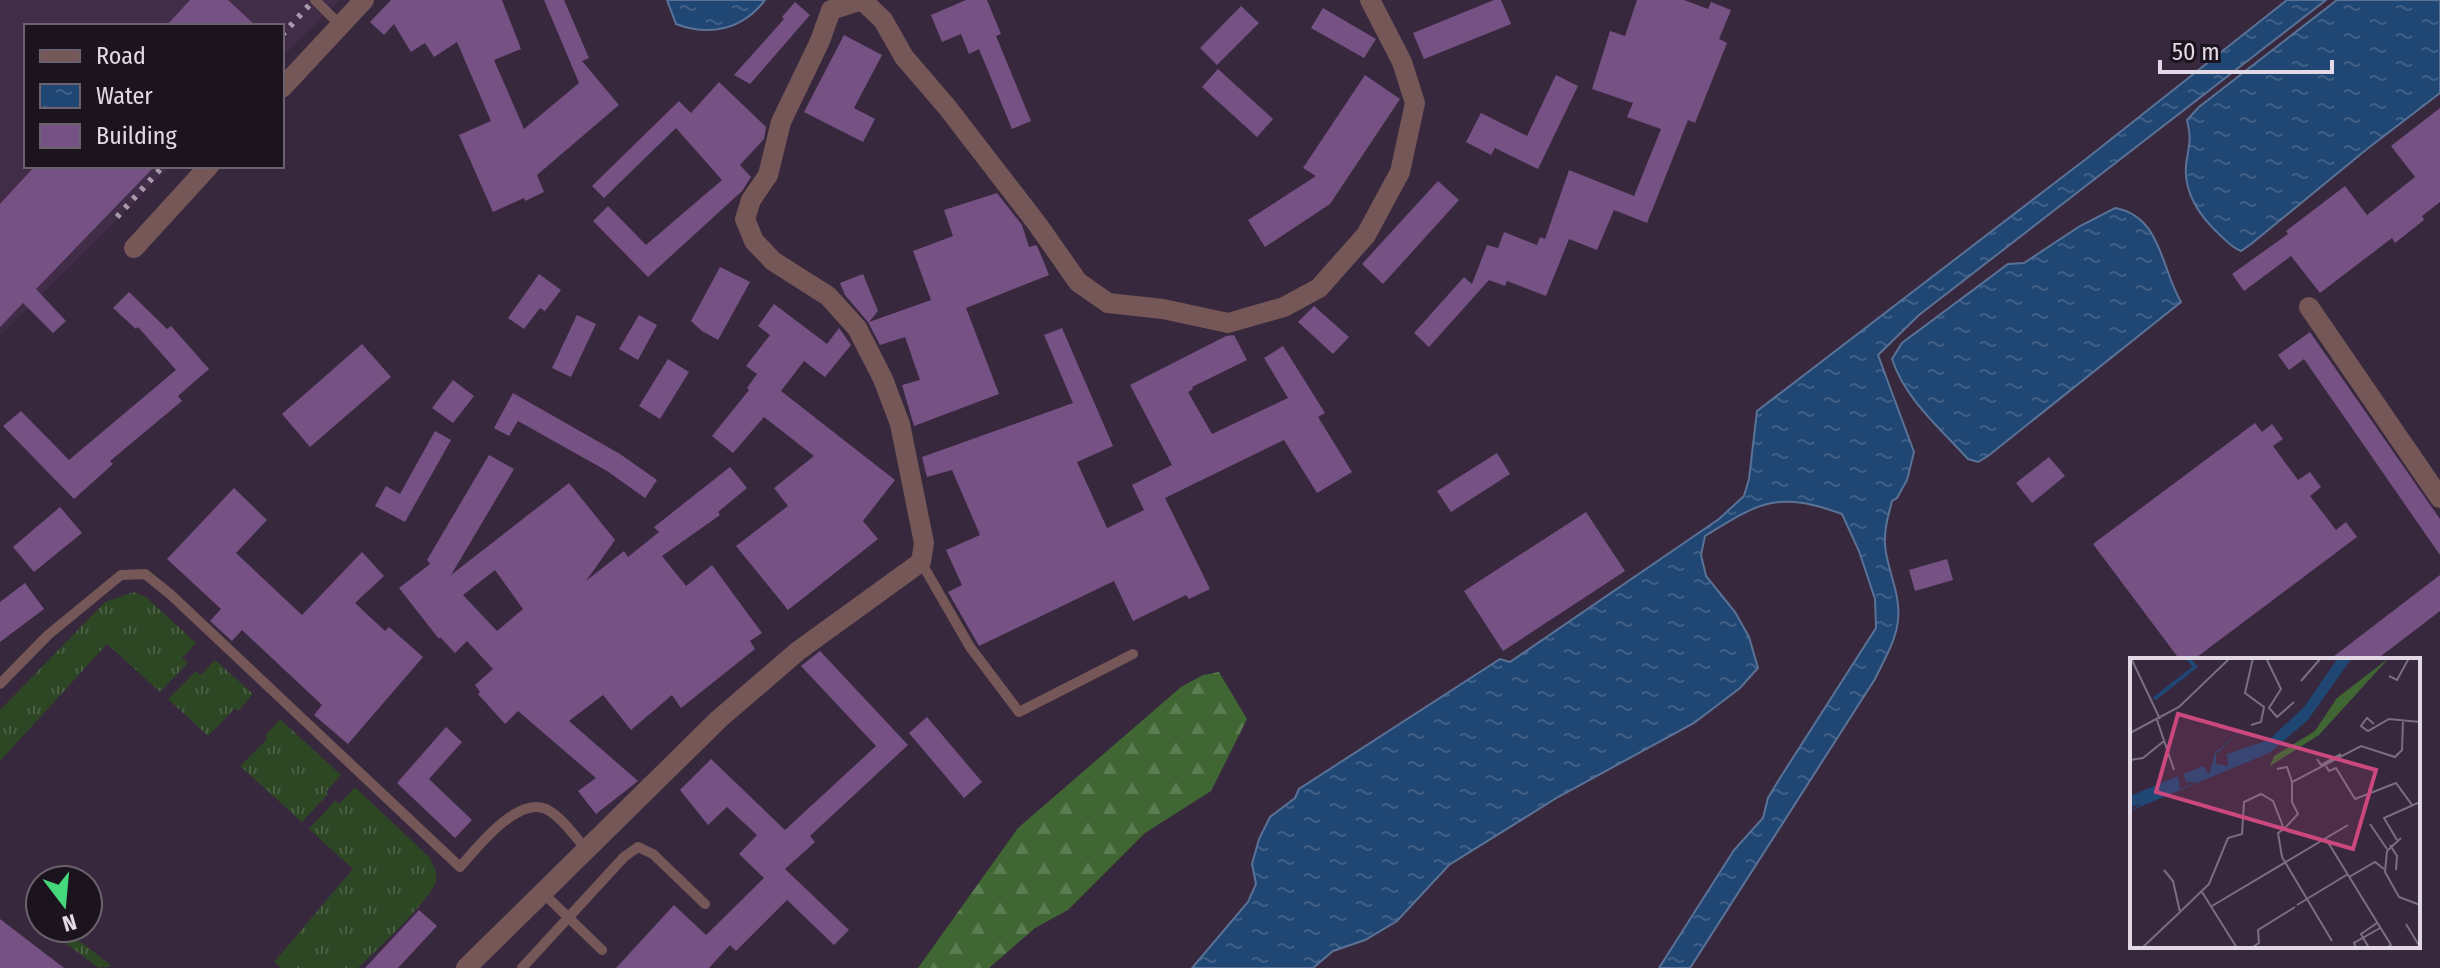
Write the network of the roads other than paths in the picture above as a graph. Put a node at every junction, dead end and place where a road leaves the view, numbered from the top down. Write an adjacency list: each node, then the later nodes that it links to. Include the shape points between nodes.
1 (315, 0): 5 (lane)
2 (364, 0): 5 (street)
3 (862, 0): 4 (street, via 883,20 904,57 1078,282 1108,303 1228,323 1284,307 1319,288 1366,235 1400,172 1415,103 1402,62); 11 (street, via 831,10 781,122 768,175 745,219 754,241 773,261 828,296 857,328 900,424 924,543)
4 (1370, 0)
5 (340, 25): 6 (street)
6 (284, 86)
7 (207, 168): 8 (street)
8 (134, 248)
9 (2309, 307): 10 (street)
10 (2440, 498)
11 (921, 562): 12 (lane, via 970,647 1019,712); 14 (street, via 798,651 719,719)
12 (1133, 654)
13 (0, 684): 14 (lane, via 48,635 121,575 145,574 460,867 498,825 526,808 543,808 556,816)
14 (587, 850): 15 (street)
15 (543, 893): 17 (lane); 19 (street)
16 (705, 904): 17 (lane, via 653,854 638,847)
17 (568, 918): 18 (lane); 20 (lane)
18 (602, 950)
19 (466, 968)
20 (522, 968)

